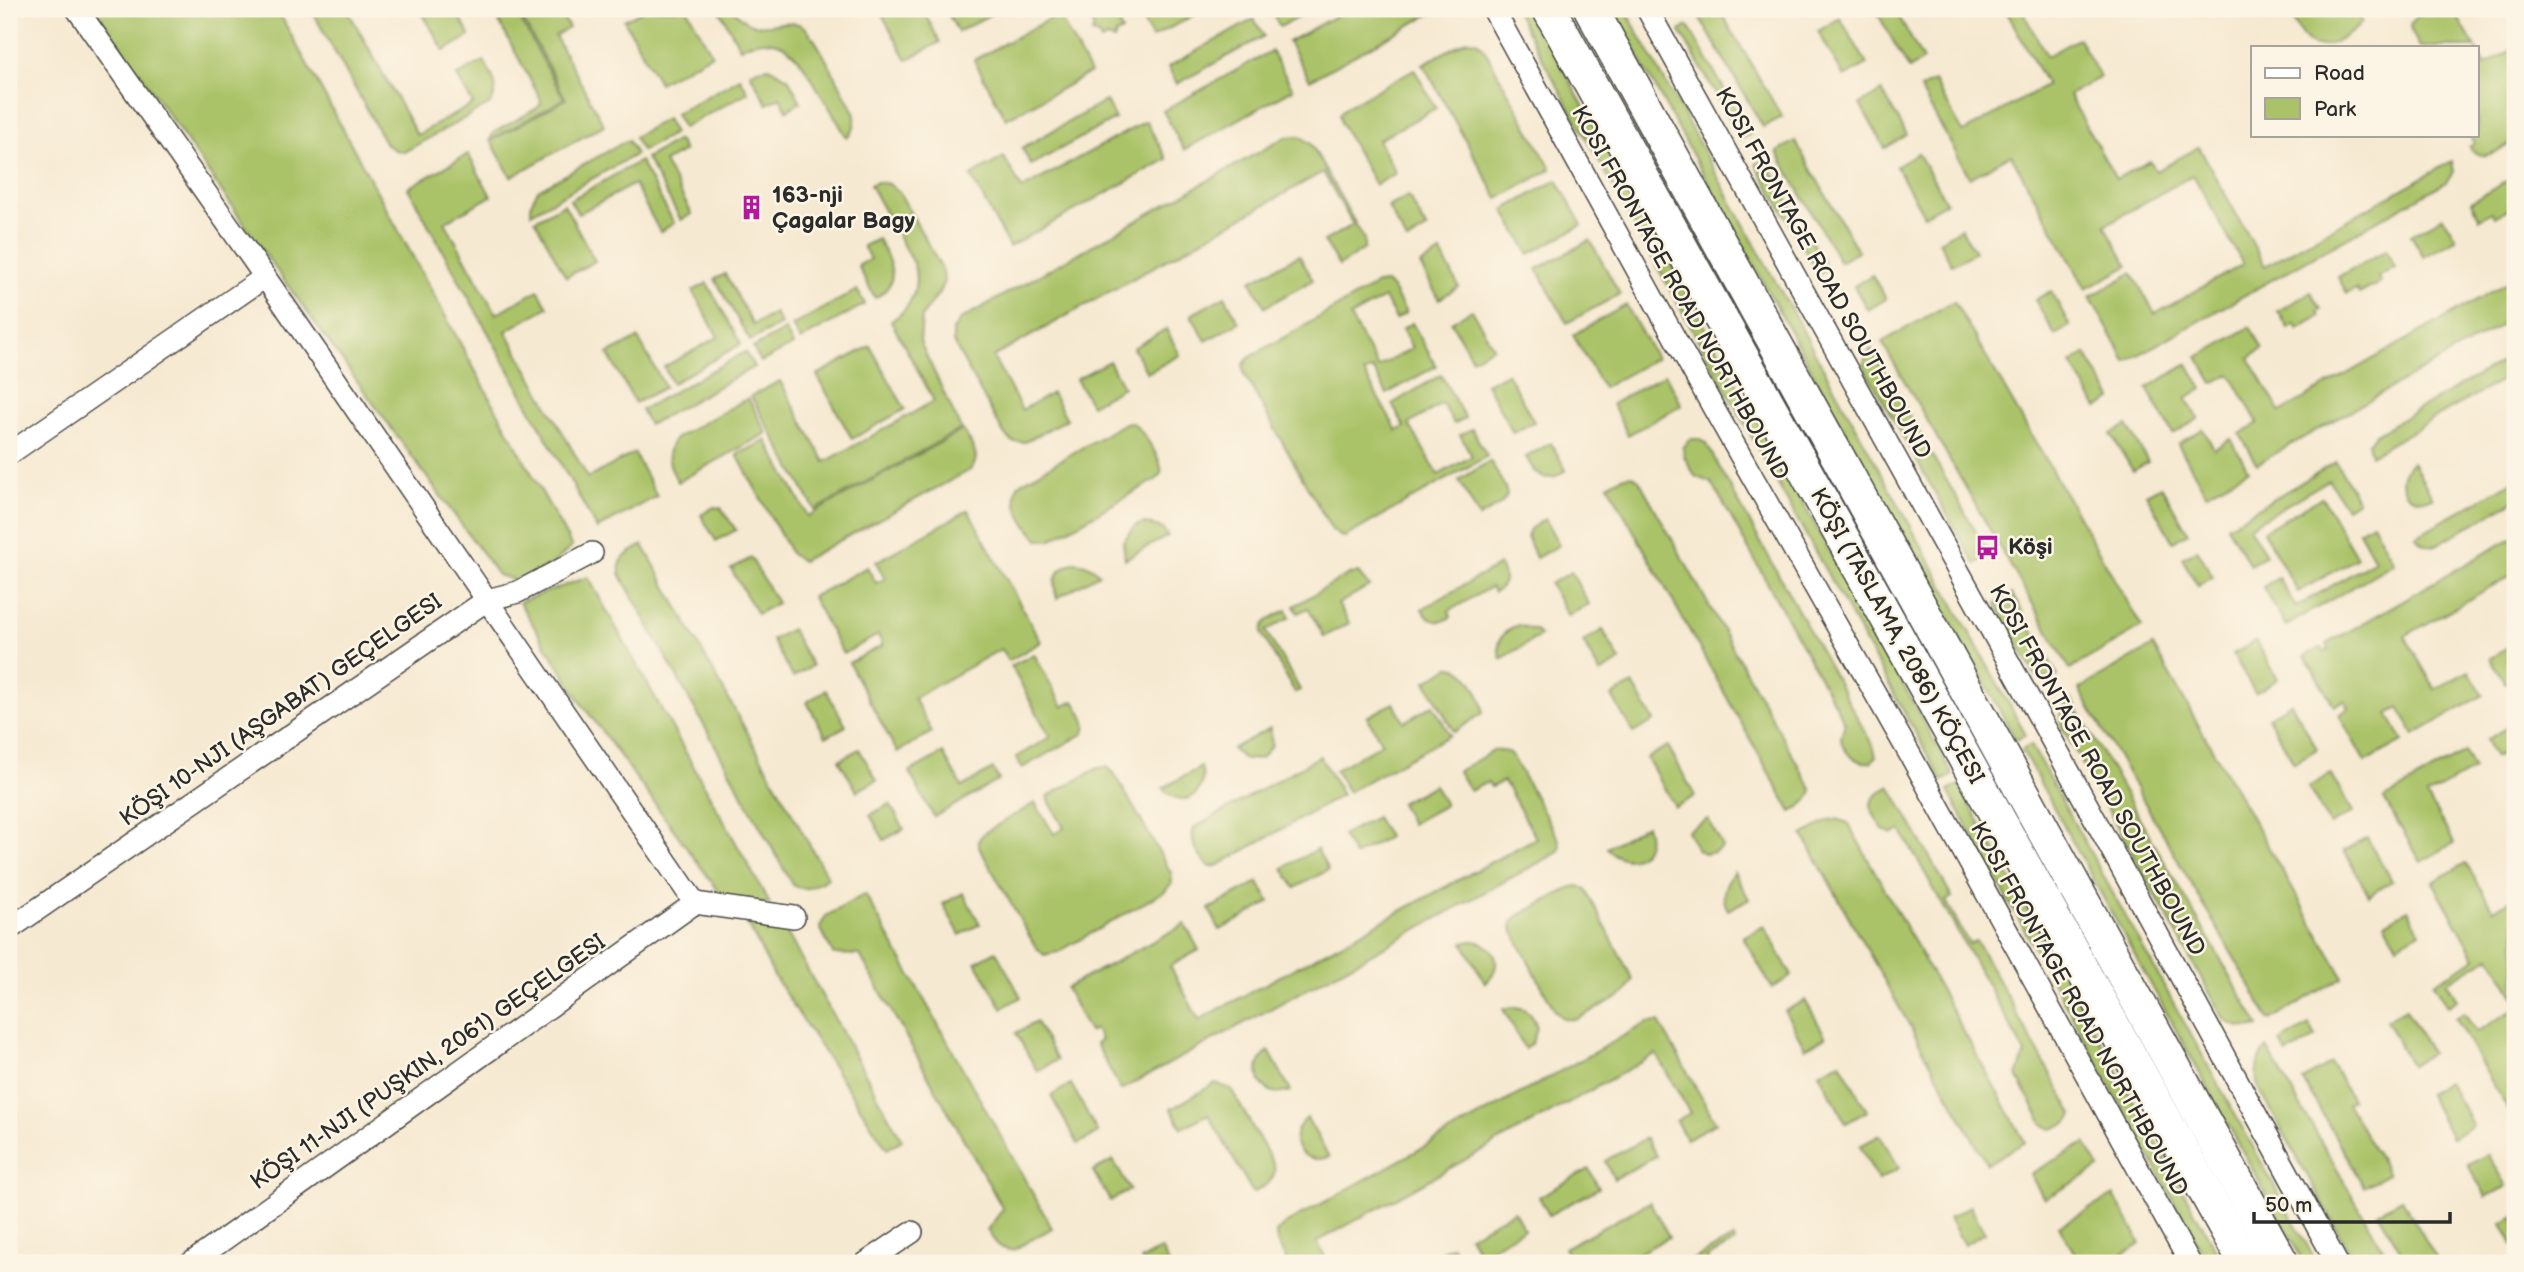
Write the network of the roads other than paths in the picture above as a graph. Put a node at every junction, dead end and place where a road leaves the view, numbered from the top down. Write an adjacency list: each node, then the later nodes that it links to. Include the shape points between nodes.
1 (78, 9): 6 (street)
2 (1493, 9): 16 (street, KOSI FRONTAGE ROAD NORTHBOUND)
3 (1549, 9): 17 (main road, KÖŞI (TASLAMA, 2086) KÖÇESI)
4 (1591, 9): 18 (main road, KÖŞI (TASLAMA, 2086) KÖÇESI)
5 (1647, 9): 19 (street, KOSI FRONTAGE ROAD SOUTHBOUND)
6 (265, 276): 7 (street); 9 (street)
7 (9, 454)
8 (592, 553): 9 (street, KÖŞI 10-NJI (AŞGABAT) GEÇELGESI, via 518,592)
9 (487, 600): 10 (street); 12 (street, KÖŞI 10-NJI (AŞGABAT) GEÇELGESI)
10 (695, 903): 11 (street); 14 (street, KÖŞI 11-NJI (PUŞKIN, 2061) GEÇELGESI)
11 (794, 917)
12 (9, 929)
13 (912, 1232): 15 (street)
14 (191, 1263)
15 (866, 1263)
16 (2189, 1263)
17 (2245, 1263)
18 (2282, 1263)
19 (2337, 1263)

